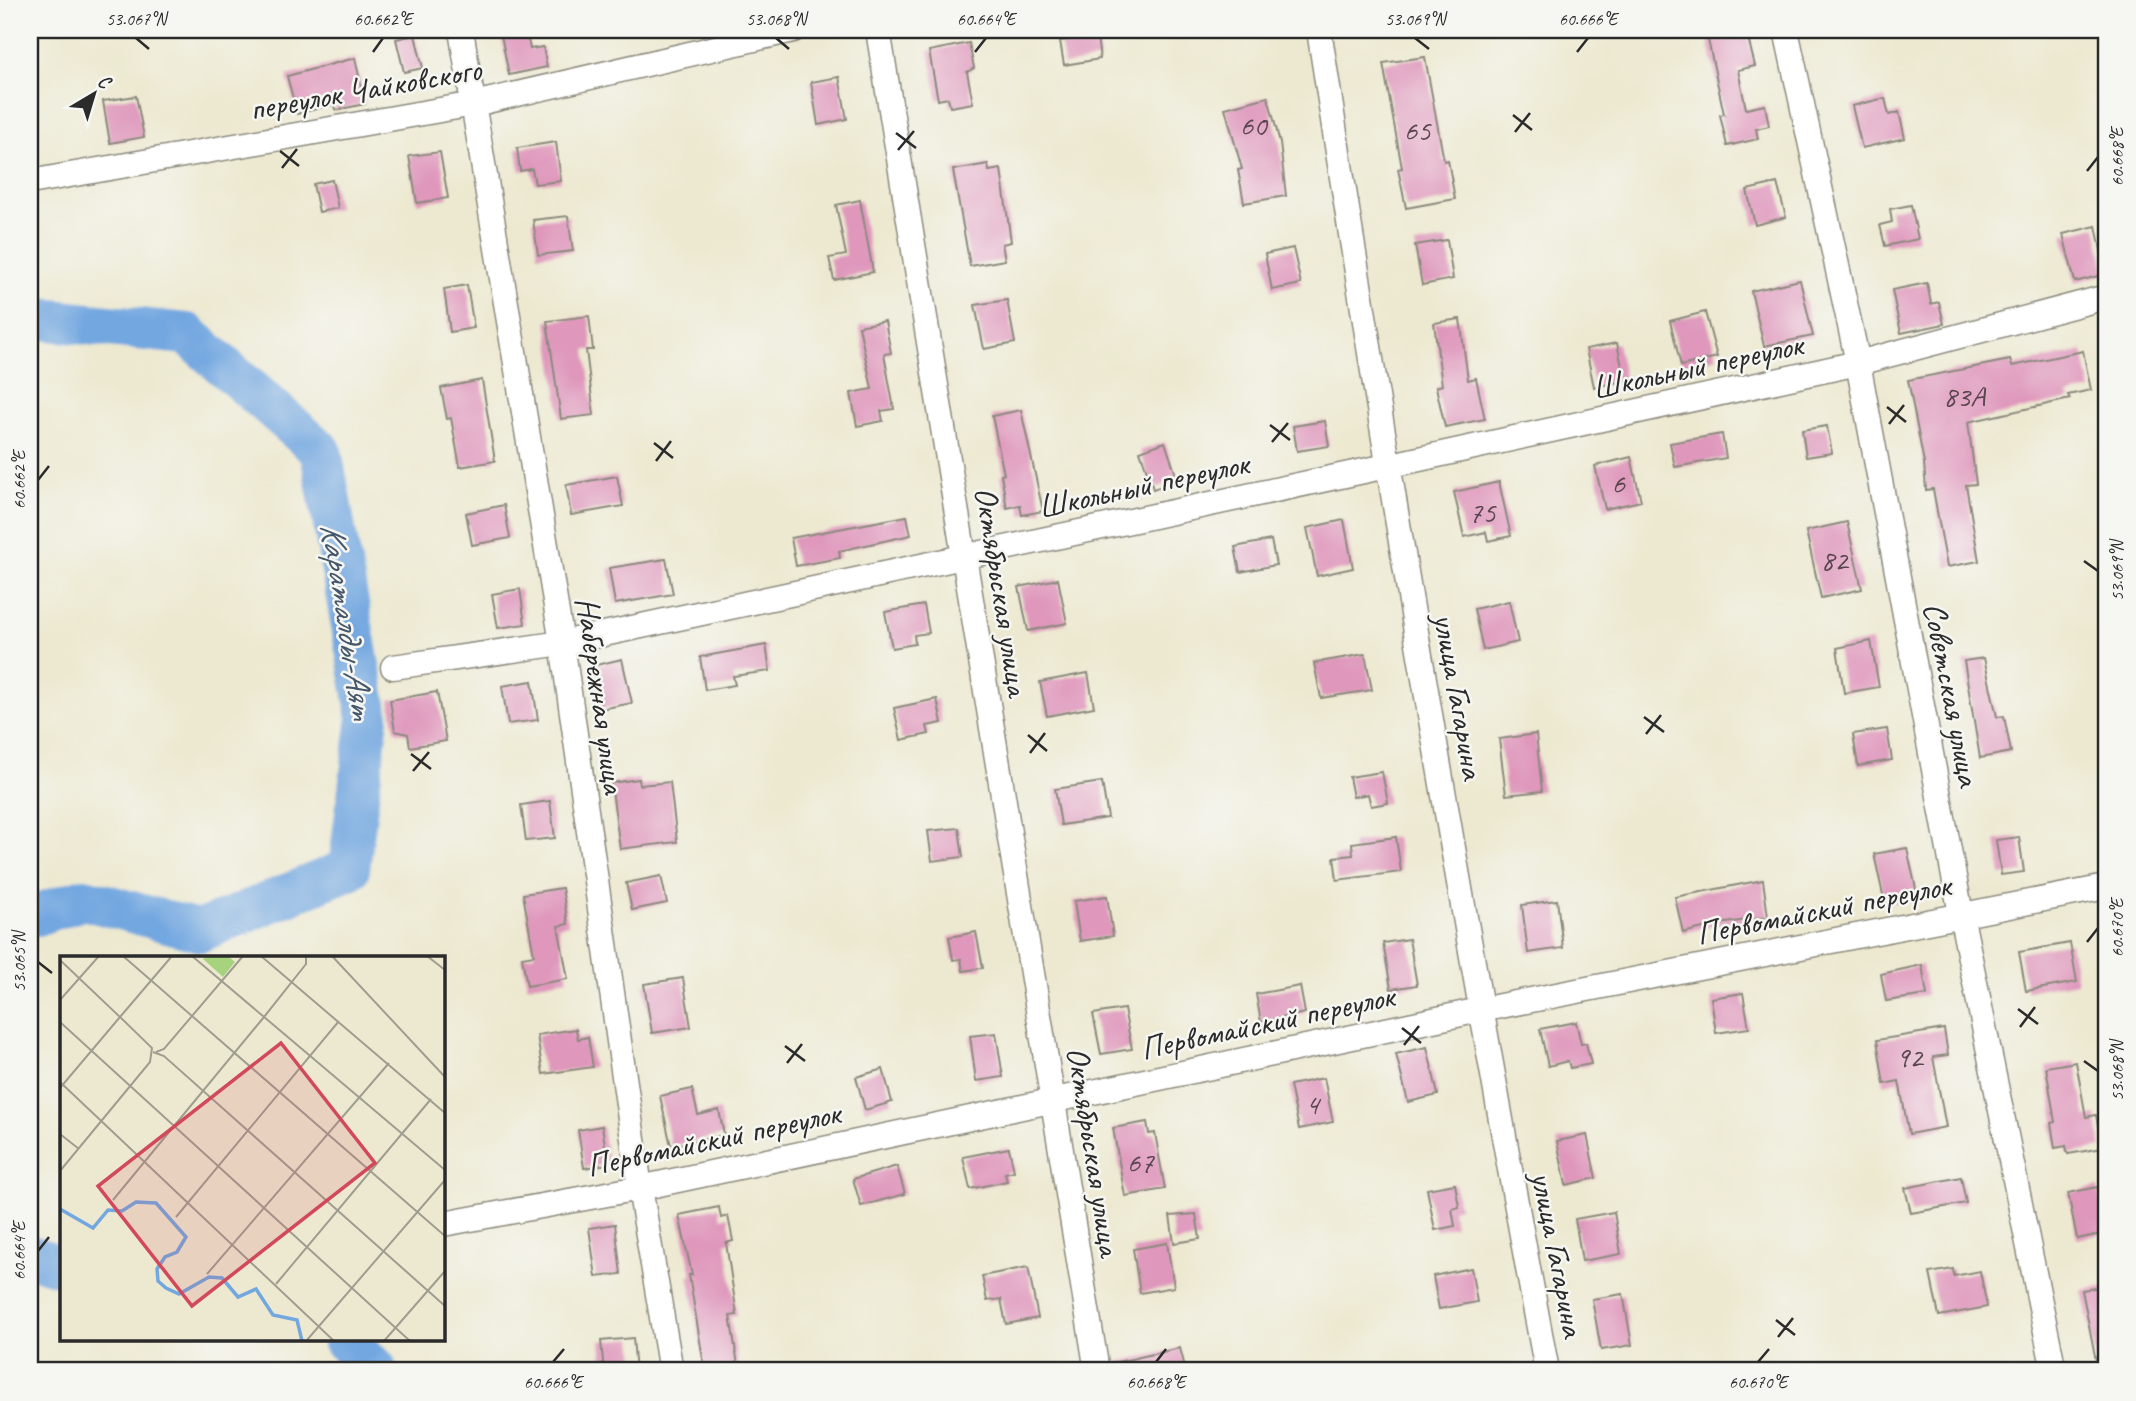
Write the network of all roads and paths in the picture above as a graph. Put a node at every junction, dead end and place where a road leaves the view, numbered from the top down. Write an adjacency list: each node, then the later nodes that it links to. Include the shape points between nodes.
1 (461, 30): 6 (street, Набережная улица)
2 (793, 30): 6 (street, переулок Чайковского)
3 (878, 30): 11 (street, Октябрьская улица)
4 (1319, 30): 10 (street, улица Гагарина)
5 (1786, 30): 9 (street, Советская улица)
6 (474, 104): 7 (street, переулок Чайковского); 12 (street, Набережная улица)
7 (30, 182)
8 (2106, 297): 9 (street, Школьный переулок)
9 (1858, 363): 10 (street, Школьный переулок); 15 (street, Советская улица)
10 (1387, 466): 11 (street, Школьный переулок); 16 (street, улица Гагарина)
11 (964, 557): 12 (street, Школьный переулок); 17 (street, Октябрьская улица)
12 (562, 643): 13 (street, Школьный переулок); 18 (street, Набережная улица)
13 (393, 667)
14 (2106, 887): 15 (street, Первомайский переулок)
15 (1961, 914): 16 (street, Первомайский переулок); 23 (street, Советская улица)
16 (1480, 1010): 17 (street, Первомайский переулок); 22 (street, улица Гагарина)
17 (1054, 1100): 18 (street, Первомайский переулок); 21 (street, Октябрьская улица)
18 (639, 1188): 19 (street, Первомайский переулок); 20 (street, Набережная улица)
19 (444, 1224)
20 (671, 1371)
21 (1097, 1371)
22 (1547, 1371)
23 (2054, 1371)

